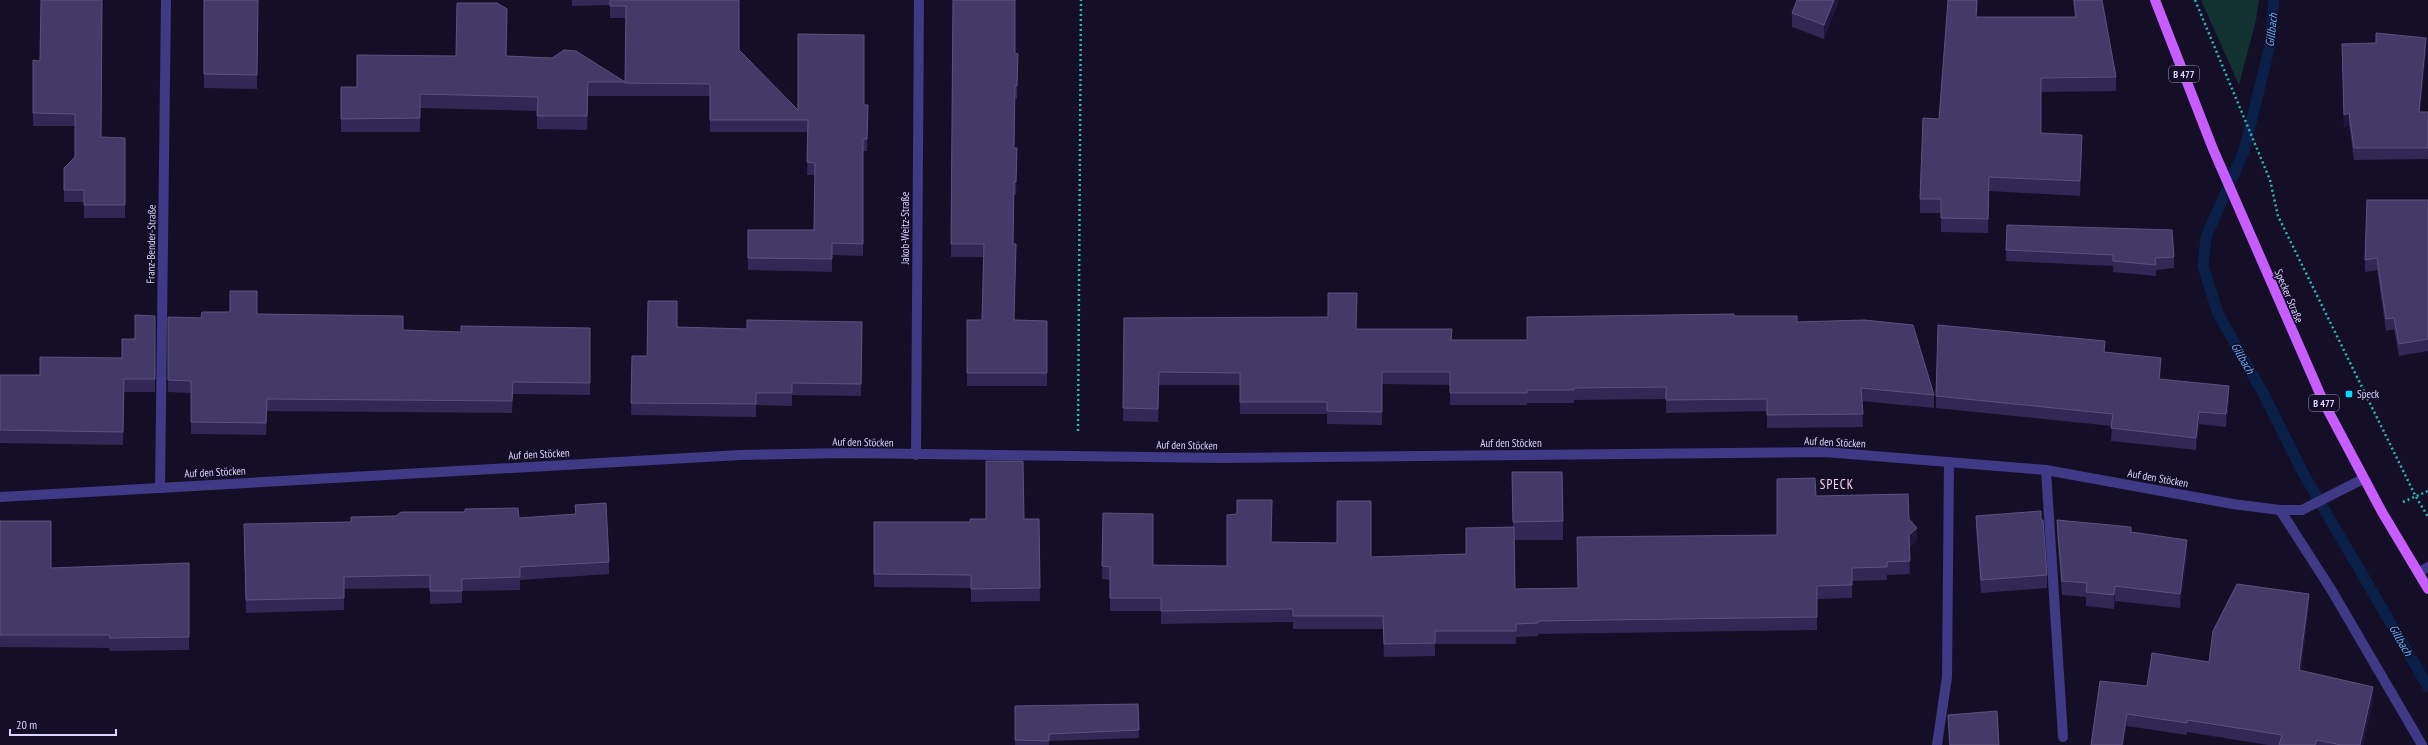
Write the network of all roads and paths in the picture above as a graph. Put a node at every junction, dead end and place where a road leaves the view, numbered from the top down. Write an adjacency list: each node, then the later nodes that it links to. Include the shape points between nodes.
1 (166, 0): 11 (street, Franz-Bender-Straße)
2 (919, 0): 6 (street, Jakob-Weitz-Straße)
3 (1081, 0): 7 (path)
4 (2155, 0): 10 (main road, Specker Straße / B 477, via 2213,149 2314,382)
5 (2195, 0): 13 (path, via 2270,180 2278,216)
6 (916, 455): 7 (street, Auf den Stöcken); 11 (street, Auf den Stöcken, via 740,455)
7 (1078, 456): 8 (street, Auf den Stöcken, via 1231,458 1824,452)
8 (1949, 462): 9 (street, Auf den Stöcken); 21 (street, via 1947,677)
9 (2046, 470): 15 (street, Auf den Stöcken, via 2233,504); 20 (street)
10 (2363, 478): 15 (street, Auf den Stöcken, via 2302,510); 18 (main road, Specker Straße / B 477)
11 (160, 488): 14 (street, Auf den Stöcken)
12 (2428, 491): 13 (path)
13 (2416, 495): 16 (path)
14 (0, 497)
15 (2280, 510): 22 (street, via 2332,591)
16 (2428, 517)
17 (2428, 567): 18 (street)
18 (2419, 572): 19 (main road, Specker Straße / B 477)
19 (2428, 589)
20 (2063, 737)
21 (1937, 745)
22 (2422, 745)

